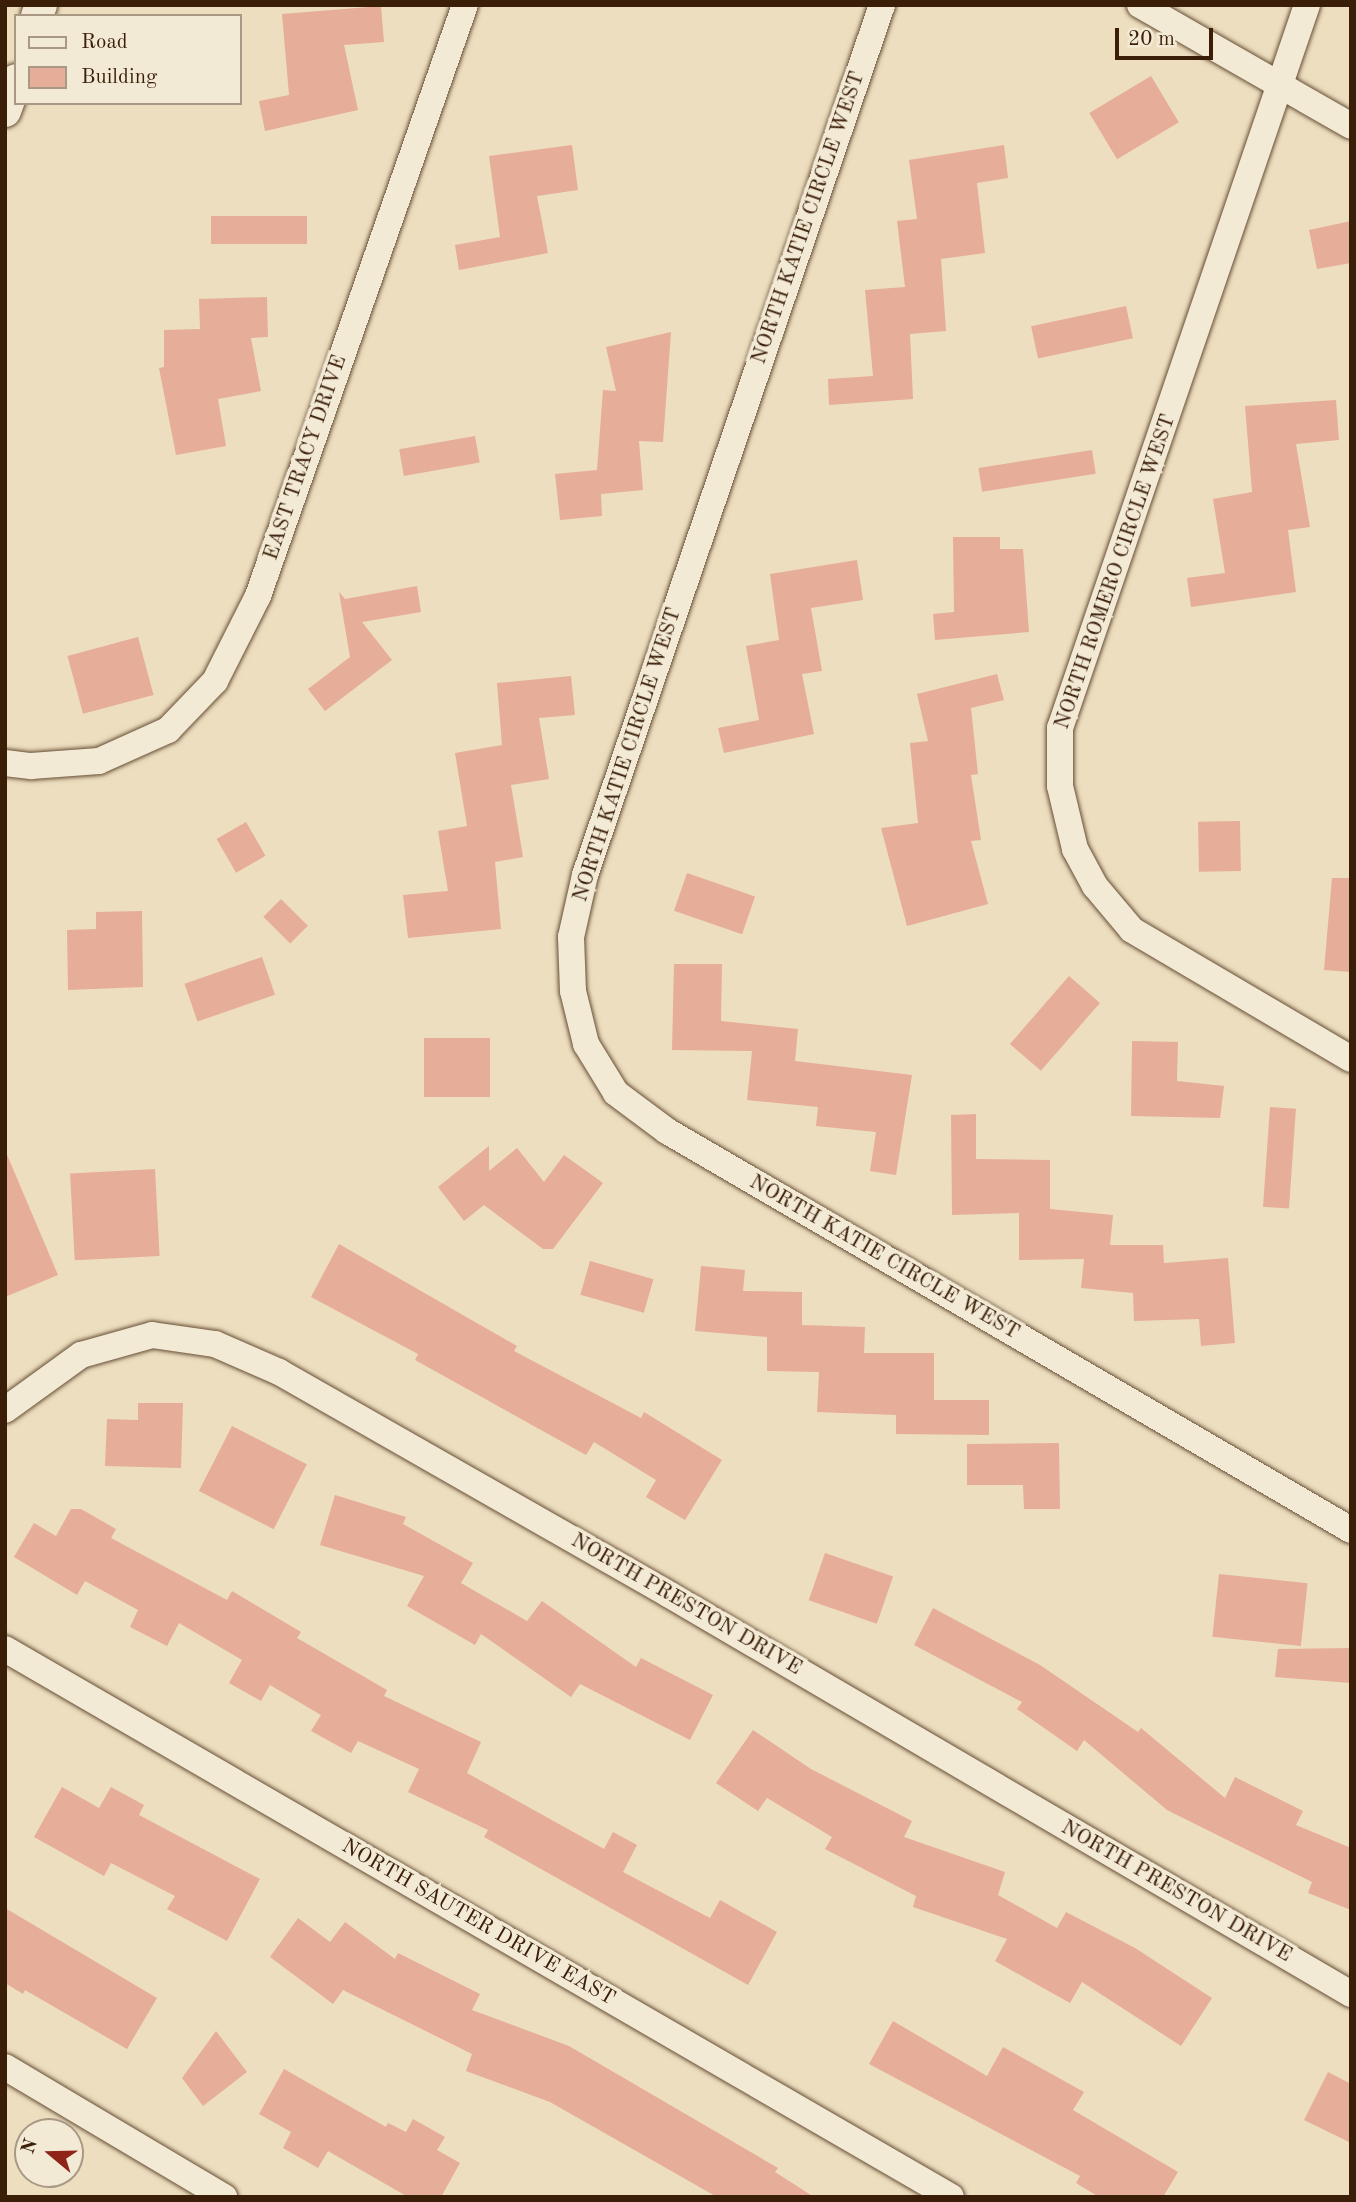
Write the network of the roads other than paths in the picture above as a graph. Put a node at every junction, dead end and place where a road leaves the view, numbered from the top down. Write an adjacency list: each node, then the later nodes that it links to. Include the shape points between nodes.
1 (465, 5): 9 (street, EAST TRACY DRIVE, via 258,596 215,681 168,730 99,761 31,766)
2 (882, 5): 12 (street, NORTH KATIE CIRCLE WEST, via 585,875 571,937 573,992 586,1044 616,1093 667,1131)
3 (1140, 5): 5 (street)
4 (1307, 5): 5 (street, NORTH ROMERO CIRCLE WEST)
5 (1281, 84): 8 (street); 10 (street, NORTH ROMERO CIRCLE WEST, via 1060,728 1060,786 1075,849 1095,886 1132,930)
6 (14, 86): 7 (street)
7 (5, 111)
8 (1351, 126)
9 (5, 763)
10 (1351, 1059)
11 (5, 1410): 14 (street, NORTH PRESTON DRIVE, via 81,1355 152,1335 215,1344 279,1372 668,1594)
12 (1351, 1530)
13 (5, 1649): 17 (street, NORTH SAUTER DRIVE EAST)
14 (1351, 1994)
15 (5, 2067): 16 (street)
16 (224, 2197)
17 (951, 2197)

